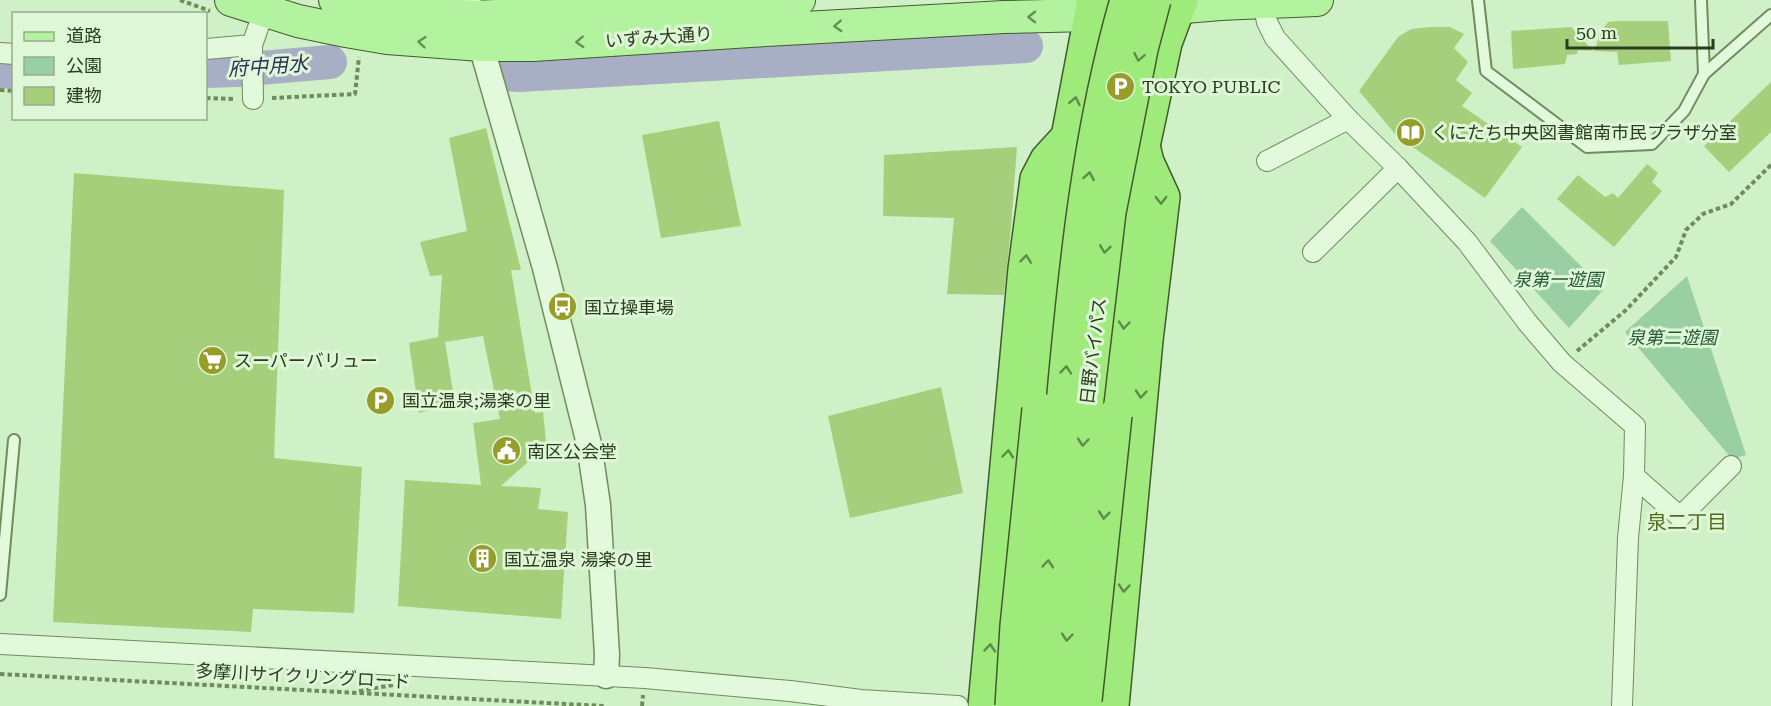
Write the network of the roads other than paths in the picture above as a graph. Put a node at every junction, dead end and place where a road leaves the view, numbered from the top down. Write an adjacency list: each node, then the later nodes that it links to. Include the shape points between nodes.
1 (231, 0): 11 (main road, いずみ大通り)
2 (799, 0): 13 (main road, いずみ大通り)
3 (1127, 0): 33 (highway, 日野バイパス, one-way to 3, bridge, via 1081,229 1103,100)
4 (1317, 0): 9 (main road, いずみ大通り)
5 (1478, 0): 16 (lane, via 1486,71 1587,147 1652,144 1684,111)
6 (1701, 0): 16 (lane)
7 (341, 1): 13 (main road, いずみ大通り)
8 (1171, 3): 9 (main road, いずみ大通り); 10 (main road, いずみ大通り); 20 (highway); 34 (highway, 日野バイパス, one-way to 34, bridge, via 1141,49 1109,212 1085,415)
9 (1263, 3): 18 (street, via 1275,38)
10 (1092, 8): 13 (main road, いずみ大通り, one-way to 13, via 1004,17 533,45); 19 (highway, one-way to 10)
11 (264, 11): 13 (main road, いずみ大通り, one-way to 11, via 387,38); 15 (street)
12 (1771, 15): 16 (lane)
13 (474, 21): 29 (street, via 545,268 589,444 598,515)
14 (207, 49): 15 (street)
15 (253, 51): 17 (street)
16 (1704, 74)
17 (253, 94)
18 (1348, 119): 21 (street); 22 (street)
19 (1068, 137): 31 (highway, one-way to 19, via 1025,269 1037,179 1047,160); 32 (highway, bridge)
20 (1143, 146): 35 (highway, one-way to 35, bridge); 36 (highway, one-way to 36, via 1163,197)
21 (1267, 160)
22 (1398, 168): 23 (street); 26 (street, via 1467,242 1562,363 1635,426)
23 (1313, 252)
24 (14, 440): 27 (lane)
25 (1731, 466): 26 (street, via 1680,517)
26 (1634, 476): 37 (street)
27 (0, 595)
28 (0, 644): 29 (street)
29 (606, 676): 30 (street)
30 (958, 706)
31 (985, 706)
32 (1012, 706)
33 (1035, 706)
34 (1062, 706)
35 (1084, 706)
36 (1113, 706)
37 (1622, 706)

